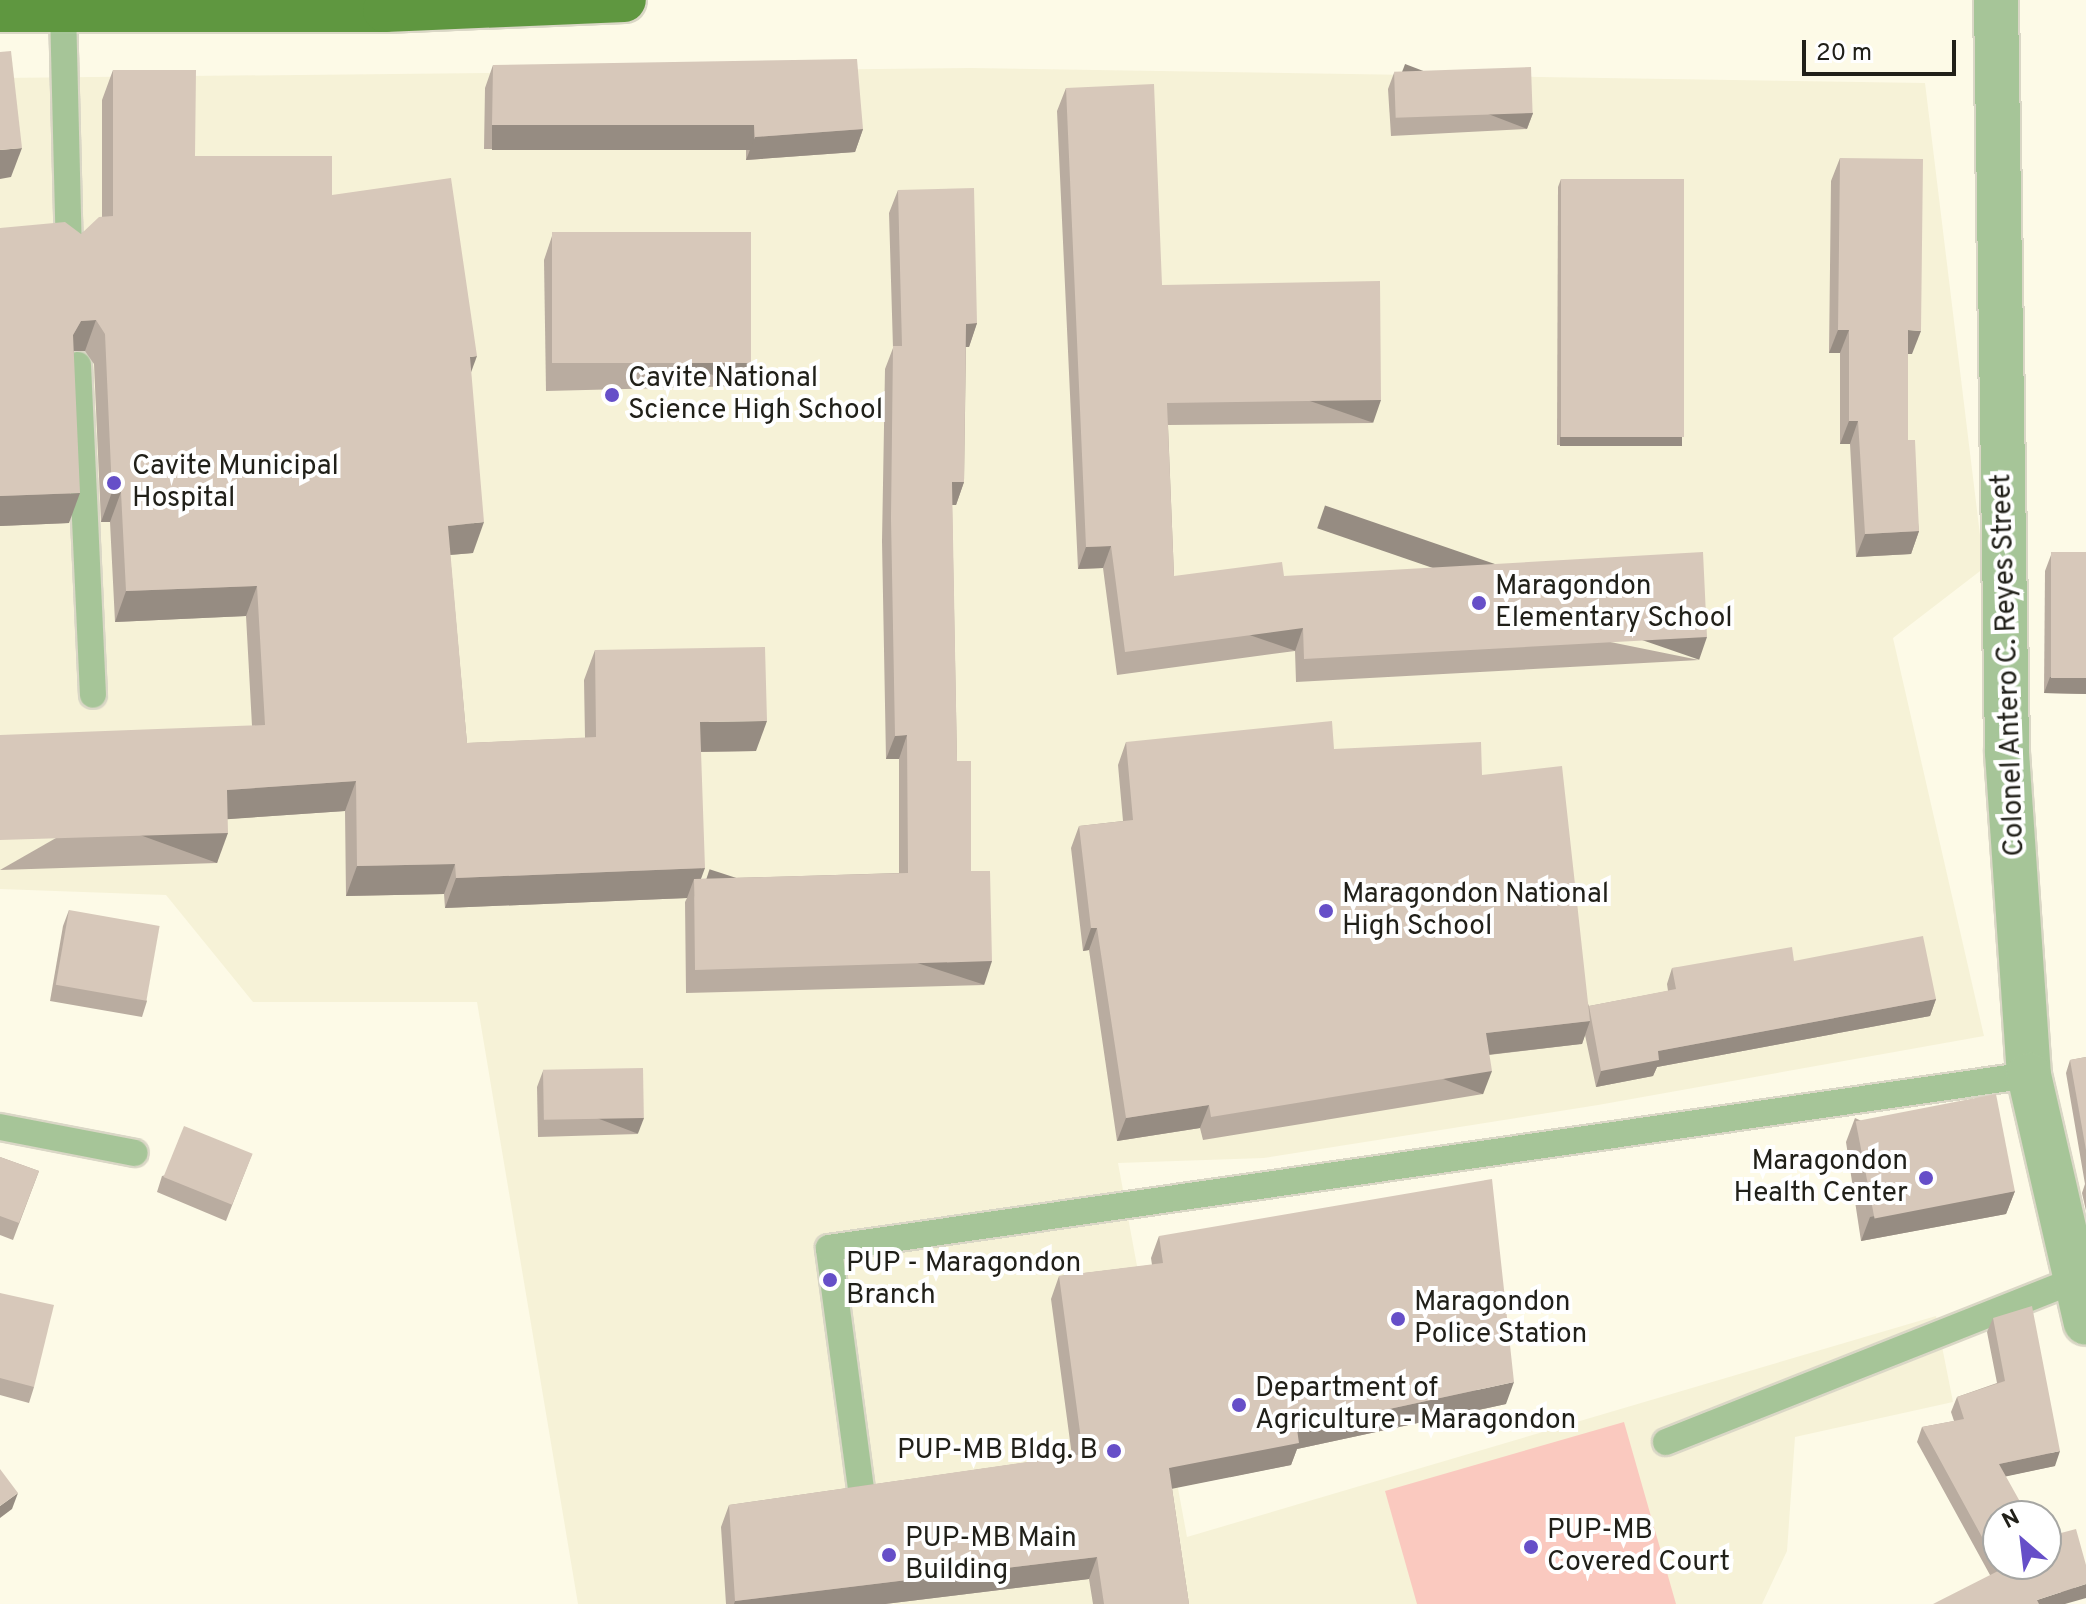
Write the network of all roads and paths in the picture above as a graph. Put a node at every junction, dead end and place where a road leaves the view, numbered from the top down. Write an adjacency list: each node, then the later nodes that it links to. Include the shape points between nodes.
1 (624, 0): 4 (main road, via 385,10)
2 (1996, 0): 8 (street, Colonel Antero C. Reyes Street, via 2007,753)
3 (0, 10): 4 (main road)
4 (63, 10): 5 (lane)
5 (69, 248)
6 (78, 365): 7 (lane)
7 (93, 695)
8 (2029, 1075): 11 (street, Colonel Antero C. Reyes Street); 14 (lane, via 829,1248)
9 (0, 1127): 10 (lane)
10 (135, 1153)
11 (2076, 1280): 12 (street, Colonel Antero C. Reyes Street); 13 (lane)
12 (2086, 1323)
13 (1666, 1442)
14 (861, 1489)

